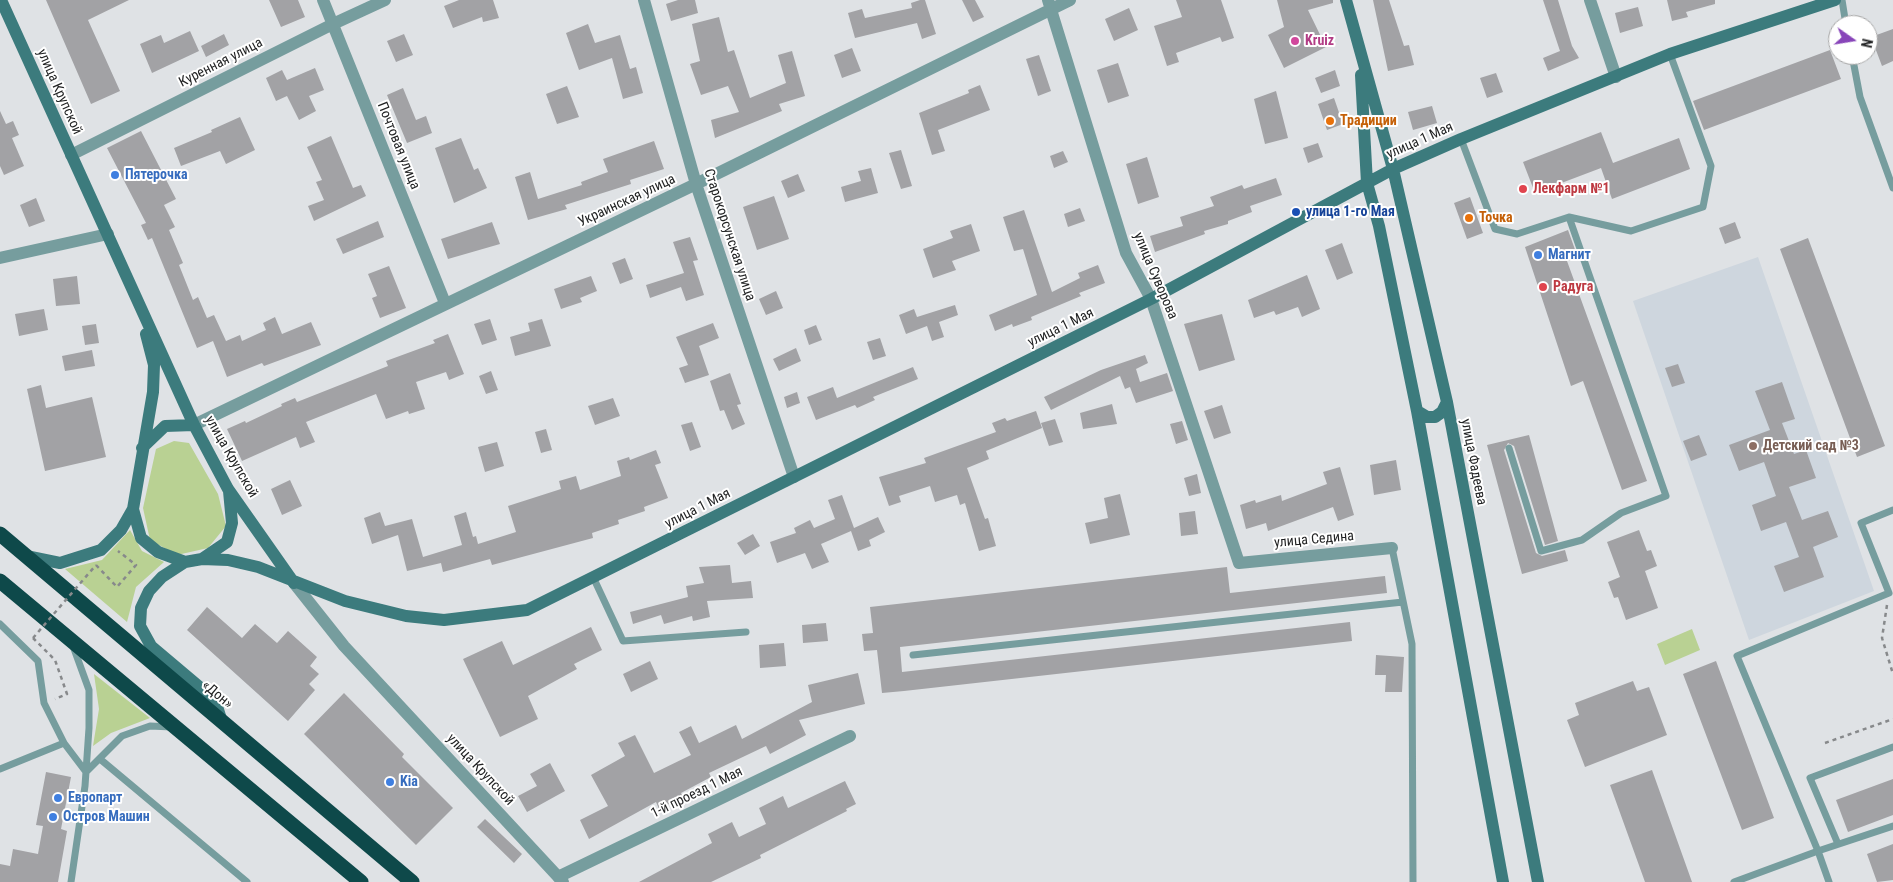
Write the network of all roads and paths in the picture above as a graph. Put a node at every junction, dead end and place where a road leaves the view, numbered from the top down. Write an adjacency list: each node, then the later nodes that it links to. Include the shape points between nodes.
1 (0, 0): 17 (street, улица Крупской)
2 (323, 0): 11 (street, Почтовая улица)
3 (385, 0): 11 (street, Куренная улица)
4 (644, 0): 20 (street, Старокорсунская улица)
5 (1070, 0): 9 (street, Украинская улица)
6 (1346, 0): 12 (street, улица Фадеева)
7 (1590, 0): 15 (street)
8 (1834, 1): 10 (lane); 13 (street, улица 1 Мая)
9 (1049, 5): 20 (street, Украинская улица); 25 (street, улица Суворова, via 1126,253)
10 (1841, 15)
11 (333, 24): 17 (street, Куренная улица); 27 (street, Почтовая улица)
12 (1360, 52): 18 (street, улица Фадеева); 19 (street, улица Фадеева)
13 (1670, 54): 15 (street, улица 1 Мая); 22 (lane, via 1711,166 1703,207 1631,231)
14 (1854, 65): 21 (lane, via 1860,98)
15 (1616, 77): 16 (street, улица 1 Мая)
16 (1461, 139): 18 (street, улица 1 Мая); 22 (lane, via 1495,229 1517,234)
17 (71, 155): 23 (street, улица Крупской)
18 (1393, 169): 19 (street, улица 1 Мая); 28 (street, улица Фадеева)
19 (1367, 183): 25 (street, улица 1 Мая); 29 (street, улица Фадеева)
20 (696, 184): 27 (street, Украинская улица); 33 (street, Старокорсунская улица)
21 (1893, 188)
22 (1569, 217): 32 (lane, via 1666,496 1621,513 1582,540 1542,551)
23 (108, 234): 24 (street); 26 (street, улица Крупской)
24 (0, 258)
25 (1152, 299): 33 (street, улица 1 Мая); 43 (street, улица Суворова)
26 (137, 300): 30 (street, улица Крупской); 31 (street, via 154,365 153,392)
27 (445, 304): 30 (street, Украинская улица)
28 (1447, 402): 29 (street, via 1435,417 1427,417); 75 (street, улица Фадеева)
29 (1417, 411): 74 (street, улица Фадеева)
30 (194, 425): 31 (street, via 165,426); 34 (street, улица Крупской)
31 (142, 448): 35 (street)
32 (1509, 448)
33 (794, 477): 44 (street, улица 1 Мая)
34 (228, 489): 41 (street, via 232,523 227,542); 46 (street, улица Крупской)
35 (132, 510): 38 (street); 42 (street, via 141,538 158,552)
36 (1893, 510): 47 (lane, via 1861,522)
37 (0, 534): 40 (highway, «Дон»)
38 (109, 543): 40 (street, via 101,550 60,563); 54 (path, bridge, via 136,565 117,586 96,565 33,638 55,660)
39 (1392, 548): 43 (street, улица Седина); 48 (lane)
40 (26, 556): 56 (highway, «Дон»)
41 (202, 559): 42 (street); 46 (street, улица 1 Мая, via 228,560 258,567)
42 (185, 562): 56 (street, via 162,577 149,591 141,608 140,626 151,646 215,700)
43 (1239, 563)
44 (594, 578): 46 (street, улица 1 Мая, via 528,610 444,620 406,616 345,601); 50 (lane, via 623,641)
45 (0, 581): 51 (highway)
46 (294, 583): 68 (street, улица Крупской, via 344,646)
47 (1889, 593): 53 (path, via 1882,638); 67 (lane, via 1737,656)
48 (1403, 602): 52 (lane); 73 (lane, via 1412,644)
49 (0, 624): 59 (lane, via 38,661 44,703)
50 (746, 632)
51 (72, 642): 57 (highway); 64 (lane, via 89,690)
52 (913, 655)
53 (1893, 674)
54 (67, 694)
55 (1893, 718): 60 (path)
56 (221, 719): 72 (highway, «Дон»)
57 (174, 727): 62 (lane, via 150,726 122,736); 71 (highway)
58 (850, 736): 68 (street, 1-й проезд 1 Мая)
59 (64, 744): 63 (lane); 64 (lane)
60 (1825, 744)
61 (1893, 747): 66 (lane, via 1810,778)
62 (100, 759): 64 (lane); 70 (lane)
63 (0, 769)
64 (86, 772): 69 (lane)
65 (1893, 826): 66 (lane)
66 (1838, 844): 67 (lane)
67 (1818, 851): 76 (lane); 77 (lane)
68 (560, 880)
69 (71, 882)
70 (247, 882)
71 (361, 882)
72 (412, 882)
73 (1413, 882)
74 (1504, 882)
75 (1538, 882)
76 (1734, 882)
77 (1829, 882)

